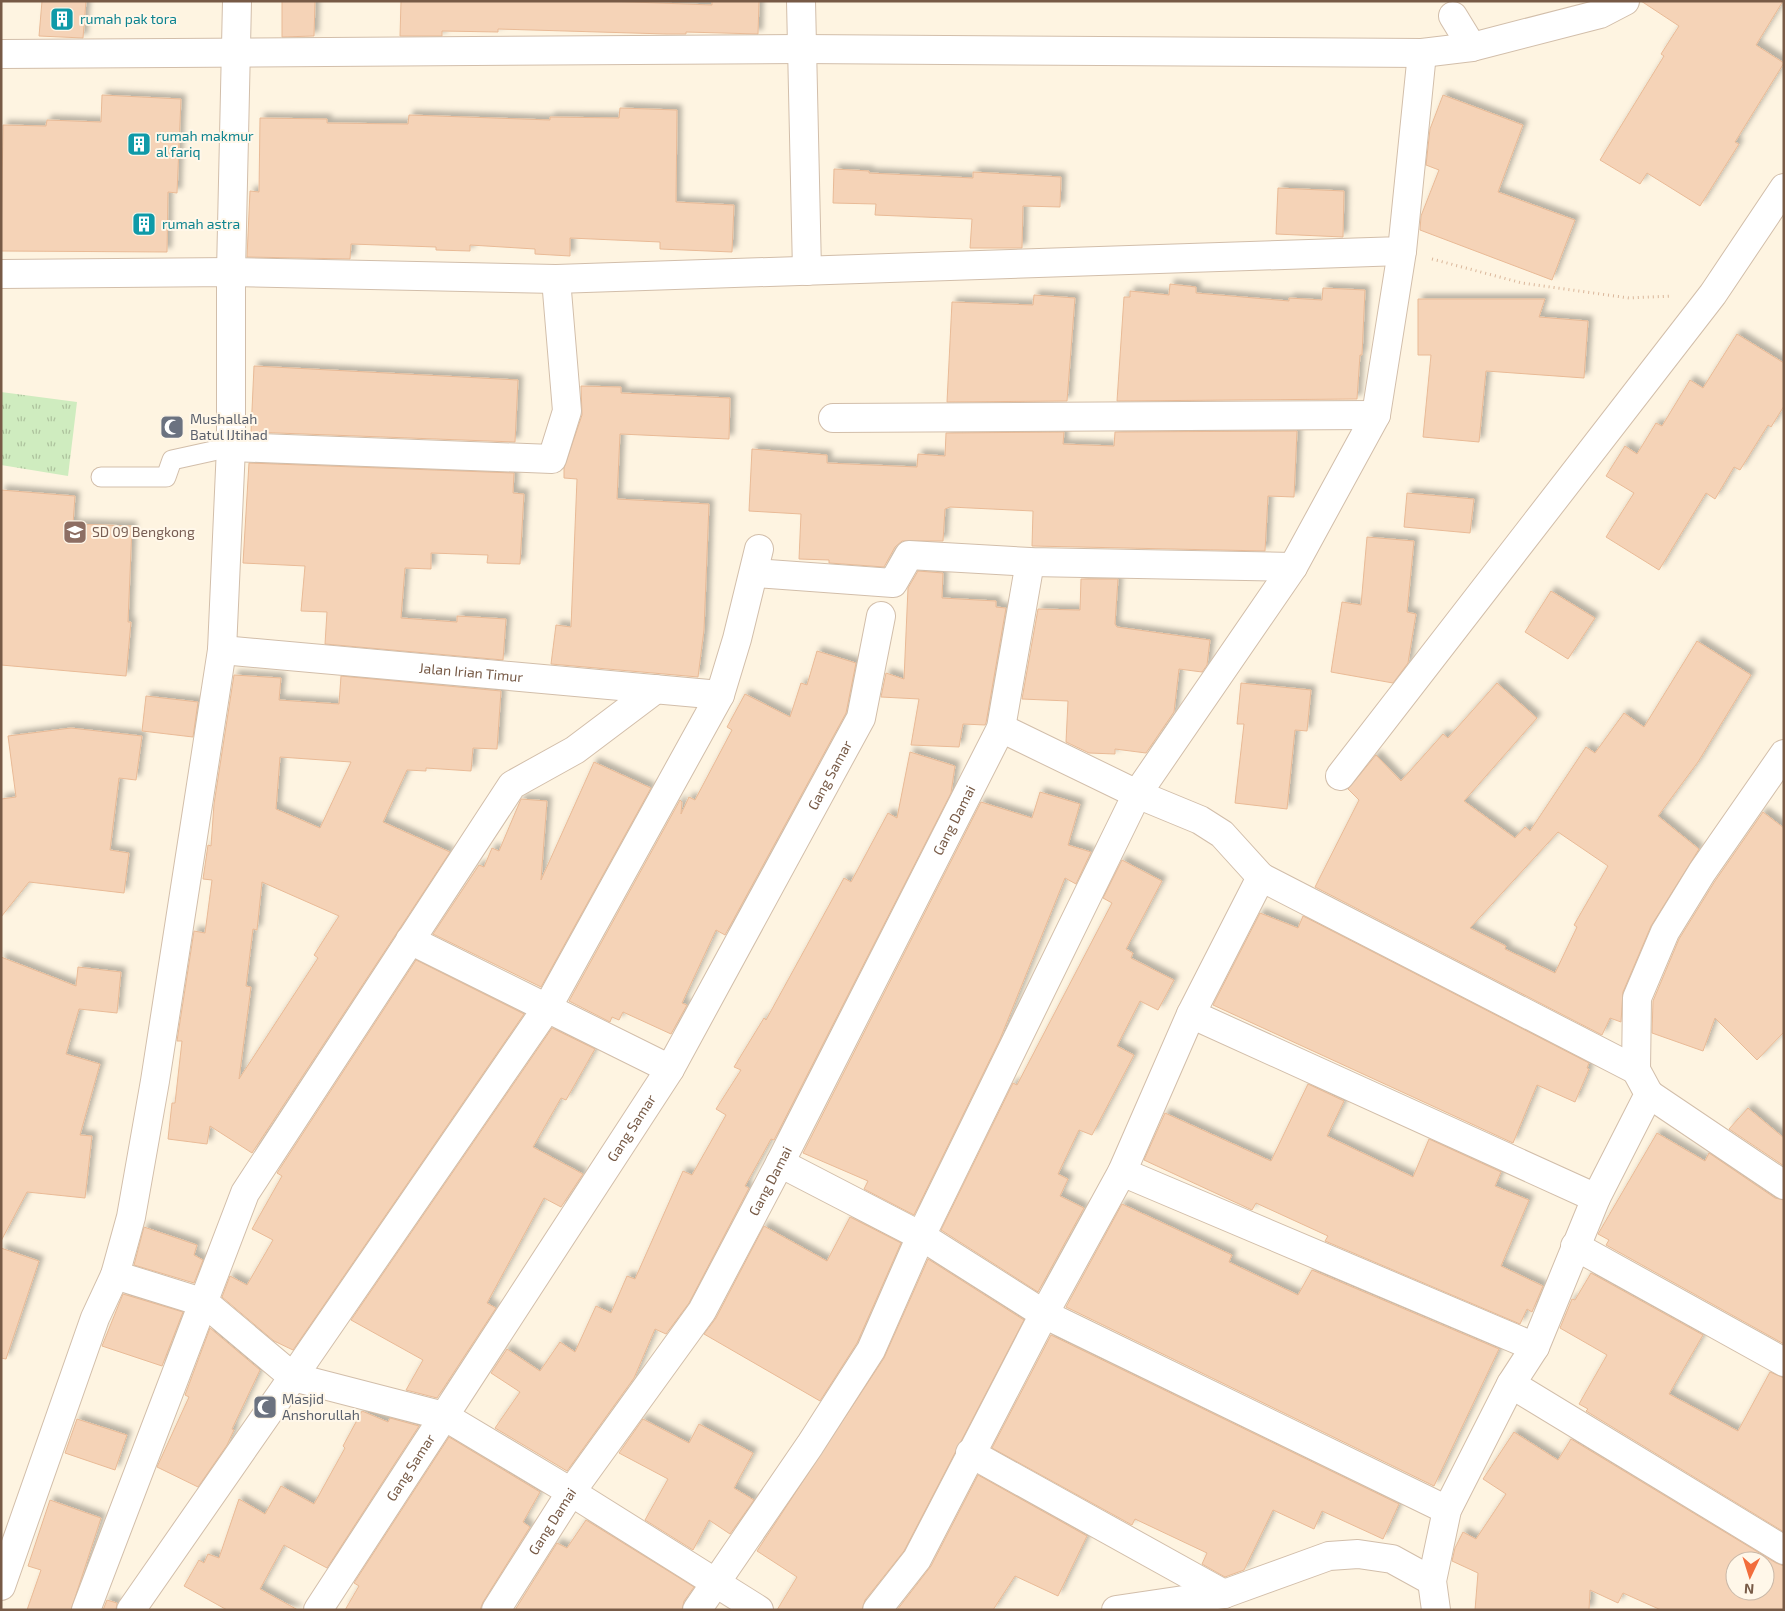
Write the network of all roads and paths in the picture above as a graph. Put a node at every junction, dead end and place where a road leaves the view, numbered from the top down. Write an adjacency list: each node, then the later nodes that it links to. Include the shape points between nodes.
1 (237, 1): 7 (street)
2 (801, 1): 6 (street)
3 (1625, 1): 5 (street, via 1600,14)
4 (1453, 16): 5 (street)
5 (1472, 47): 9 (street)
6 (801, 49): 7 (street); 9 (street); 12 (street)
7 (236, 52): 8 (street); 13 (street)
8 (1, 54)
9 (1422, 54): 11 (street)
10 (1784, 188): 16 (street)
11 (1402, 251): 12 (street); 16 (path, via 1522,282 1629,298); 17 (street)
12 (807, 271): 15 (street)
13 (232, 272): 14 (street); 15 (street); 19 (street)
14 (1, 274)
15 (556, 279): 19 (street, via 567,411 552,459)
16 (1713, 294): 29 (street)
17 (1376, 414): 18 (street); 22 (street)
18 (833, 418)
19 (232, 447): 20 (lane, via 172,460 166,477); 24 (street)
20 (101, 476)
21 (1030, 562): 22 (street); 26 (street, via 909,555 893,583 756,561); 27 (street, Gang Damai)
22 (1294, 567): 30 (street)
23 (880, 616): 35 (street, Gang Samar, via 861,718)
24 (222, 650): 25 (street, Jalan Irian Timur); 44 (street, via 155,1081 131,1216)
25 (656, 689): 26 (street, Jalan Irian Timur); 32 (street, via 575,750 512,785)
26 (720, 695): 33 (street)
27 (1001, 728): 30 (street); 38 (street, Gang Damai)
28 (1784, 754): 36 (street, via 1702,872 1665,932 1637,998)
29 (1340, 776)
30 (1137, 794): 31 (street, via 1200,820 1215,830); 42 (street)
31 (1261, 876): 34 (street); 36 (street)
32 (410, 940): 33 (street); 45 (street, via 245,1193)
33 (547, 1008): 35 (street); 49 (street)
34 (1191, 1014): 39 (street); 41 (street)
35 (670, 1069): 51 (street, Gang Samar)
36 (1636, 1070): 37 (street)
37 (1649, 1094): 40 (street); 41 (street)
38 (780, 1163): 42 (street); 53 (street, Gang Damai, via 702,1311)
39 (1122, 1172): 46 (street); 47 (street)
40 (1784, 1185)
41 (1596, 1198): 43 (street)
42 (921, 1236): 46 (street); 57 (street, via 871,1350)
43 (1575, 1246): 47 (street); 48 (street)
44 (115, 1275): 45 (street); 58 (street, via 95,1318)
45 (204, 1303): 49 (street); 60 (street)
46 (1044, 1314): 52 (street); 54 (street)
47 (1535, 1347): 50 (street)
48 (1784, 1362)
49 (294, 1377): 51 (street); 61 (street)
50 (1510, 1384): 54 (street); 55 (street)
51 (444, 1416): 53 (street); 62 (street, Gang Samar)
52 (970, 1454): 59 (street); 66 (street, via 917,1559)
53 (571, 1492): 57 (street); 63 (street, Gang Damai)
54 (1447, 1510): 56 (street)
55 (1784, 1550)
56 (1432, 1581): 59 (street, via 1392,1559 1358,1554 1328,1556); 68 (street)
57 (717, 1582): 64 (street); 65 (street)
58 (1, 1586)
59 (1224, 1594): 67 (street)
60 (86, 1610)
61 (131, 1610)
62 (318, 1610)
63 (496, 1610)
64 (697, 1610)
65 (759, 1610)
66 (877, 1610)
67 (1116, 1610)
68 (1436, 1610)

